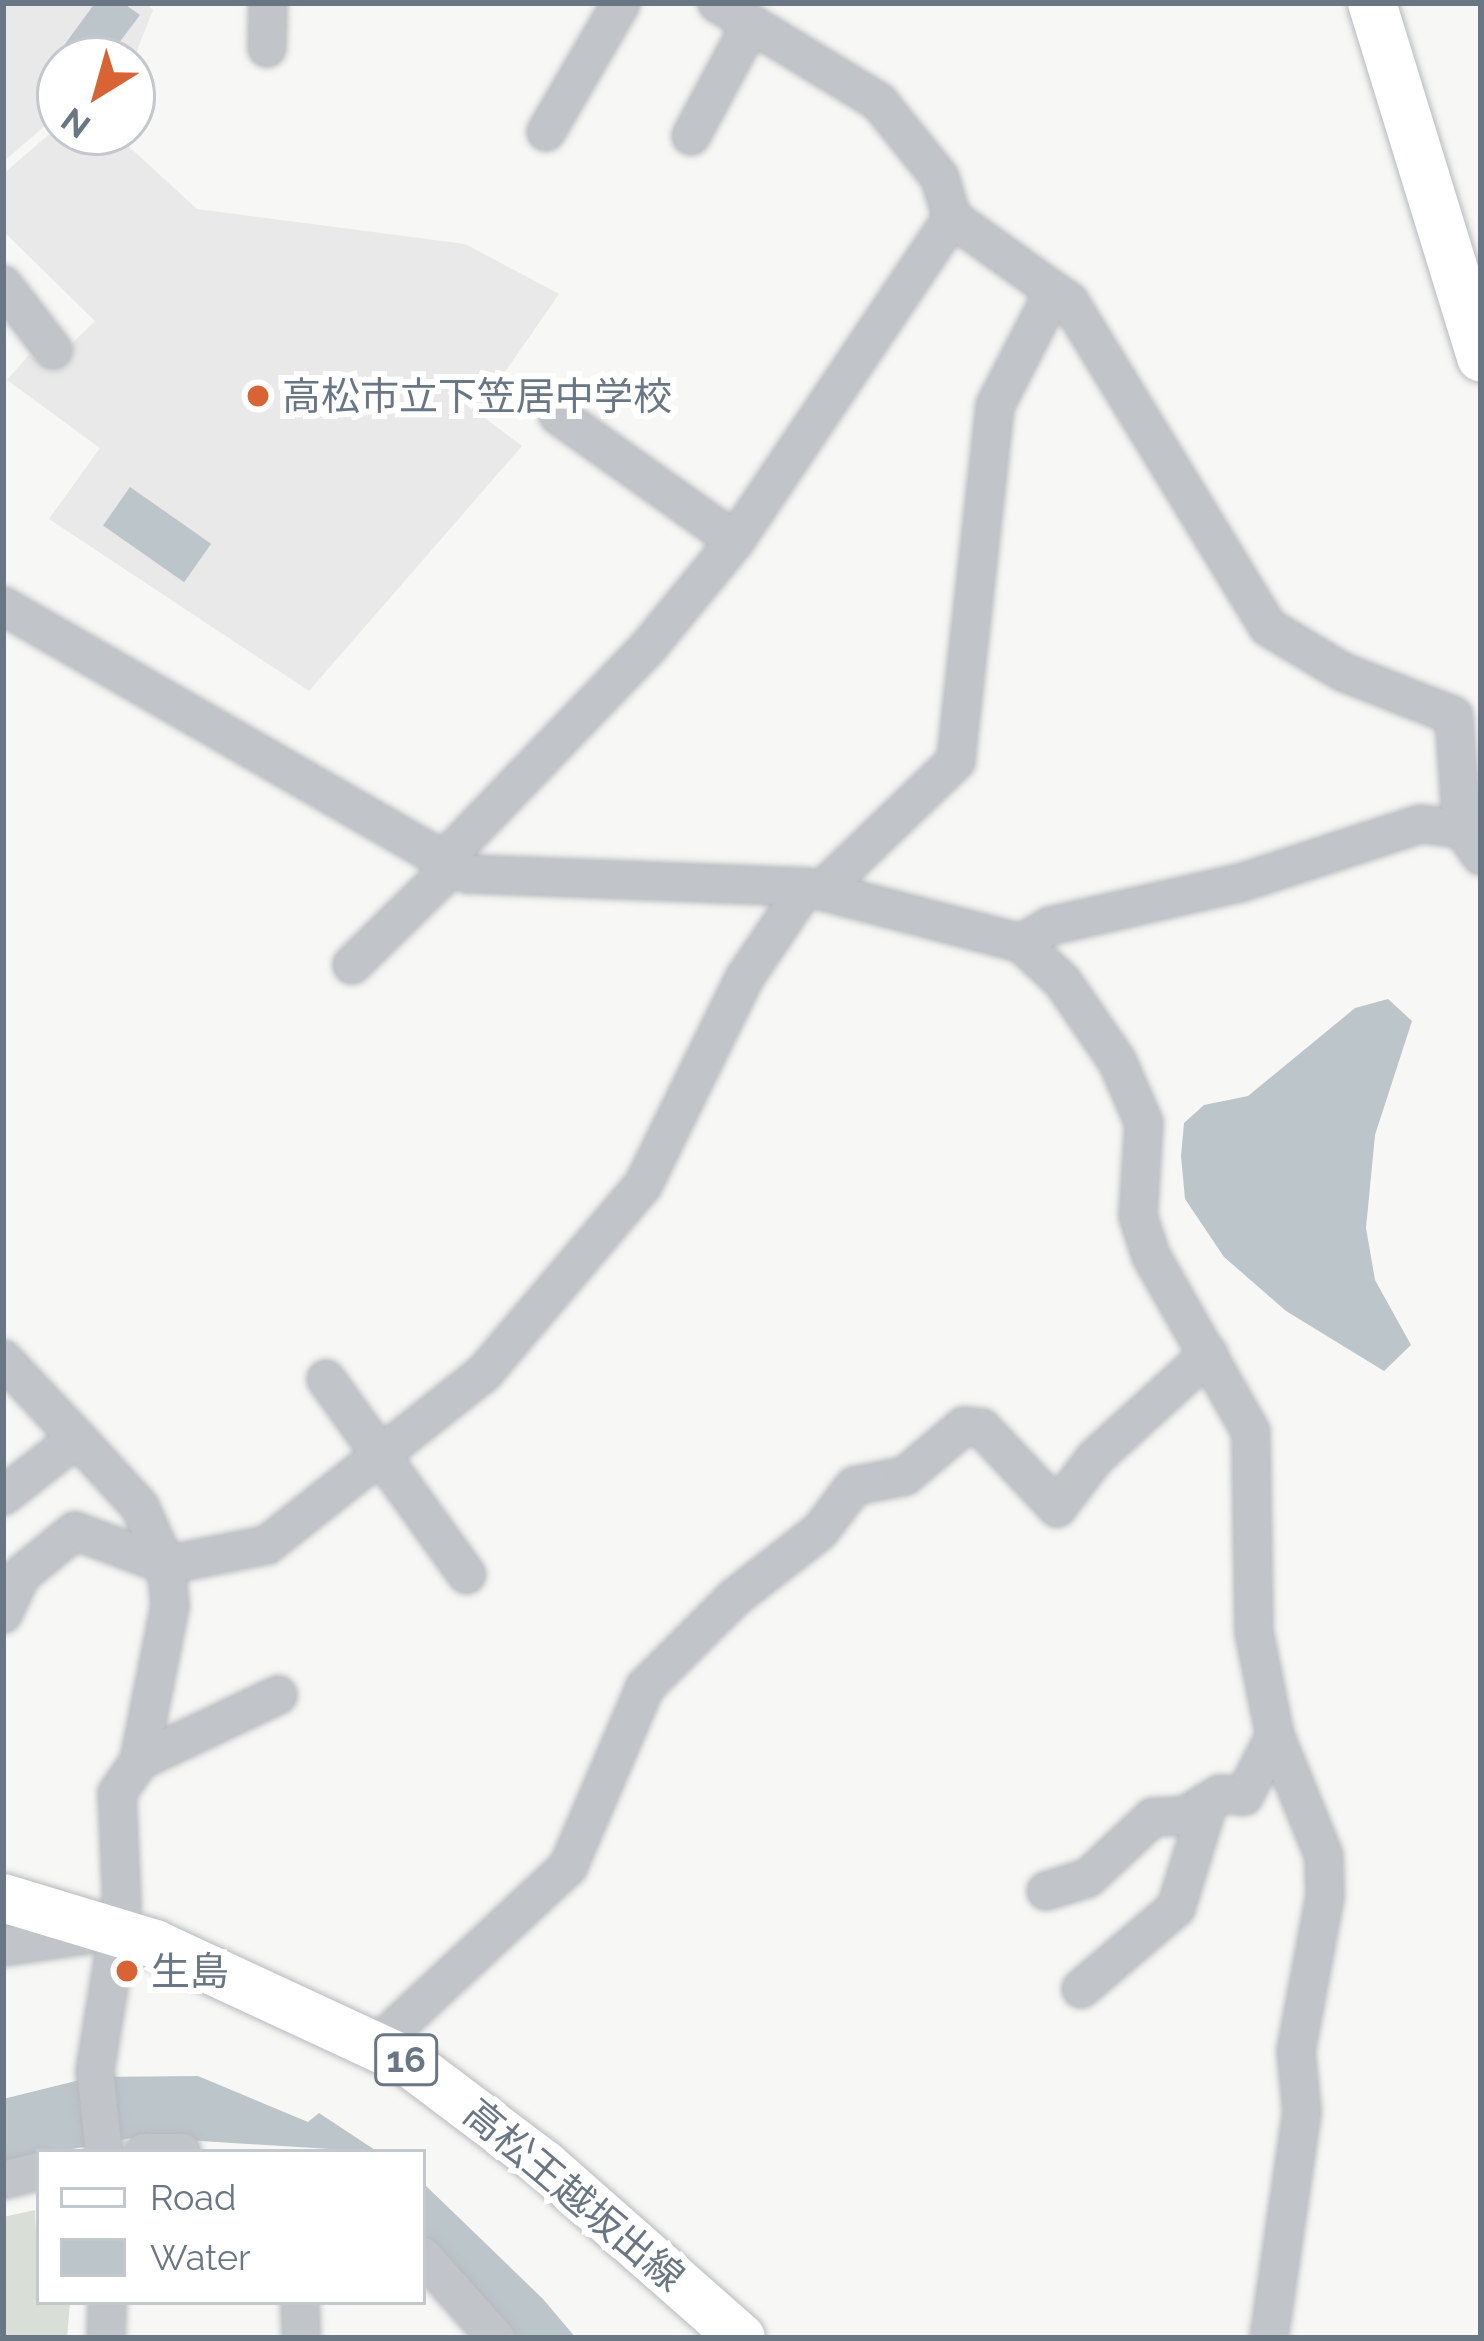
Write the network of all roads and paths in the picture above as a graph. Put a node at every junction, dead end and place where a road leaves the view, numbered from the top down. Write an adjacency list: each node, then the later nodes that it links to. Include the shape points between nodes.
1 (268, 3): 6 (street)
2 (621, 3): 7 (street)
3 (717, 3): 5 (street)
4 (1372, 3): 13 (main road)
5 (751, 23): 8 (street); 9 (street, via 878,102 940,178)
6 (266, 48)
7 (546, 132)
8 (691, 136)
9 (952, 218): 11 (street); 15 (street)
10 (3, 285): 12 (street)
11 (1054, 292): 17 (street, via 1069,301 1268,627 1343,672 1454,716); 20 (street, via 995,406 956,761)
12 (53, 350)
13 (1481, 358)
14 (558, 415): 15 (street)
15 (735, 541): 19 (street)
16 (3, 606): 19 (street)
17 (1467, 741): 18 (street)
18 (1472, 842): 21 (street, via 1420,824 1240,883 1050,926)
19 (449, 863): 20 (street, via 516,882 746,878); 22 (street)
20 (816, 887): 21 (street); 27 (street, via 745,977 632,1200 511,1346)
21 (1021, 943): 23 (street, via 1076,998 1117,1061 1144,1123 1138,1216)
22 (352, 964)
23 (1209, 1354): 33 (street, via 1250,1432 1253,1632); 41 (street, via 1095,1458 1058,1508 982,1428 964,1426 905,1476 854,1486 820,1531 734,1598 646,1687 568,1867)
24 (3, 1359): 26 (street)
25 (326, 1379): 27 (street)
26 (76, 1438): 28 (street); 29 (street, via 140,1508)
27 (381, 1460): 29 (street, via 267,1545); 30 (street)
28 (3, 1496)
29 (166, 1565): 31 (street, via 75,1531 21,1575); 34 (street, via 166,1644)
30 (467, 1575)
31 (3, 1614)
32 (278, 1695): 34 (street)
33 (1275, 1736): 35 (street, via 1244,1796 1220,1794); 53 (street, via 1314,1824 1325,1896 1296,2051 1302,2112)
34 (139, 1761): 38 (street, via 117,1793)
35 (1207, 1808): 36 (street, via 1153,1817 1088,1878); 40 (street, via 1176,1908)
36 (1046, 1891)
37 (3, 1898): 38 (main road, 高松王越坂出線 / 16)
38 (118, 1930): 39 (street); 41 (main road, 高松王越坂出線 / 16); 42 (street, via 95,2072)
39 (3, 1947)
40 (1081, 1989)
41 (378, 2044): 52 (main road, 高松王越坂出線 / 16, via 545,2165)
42 (103, 2148)
43 (36, 2172): 44 (street)
44 (3, 2180)
45 (426, 2260): 48 (street)
46 (107, 2305): 49 (street)
47 (300, 2305): 50 (street)
48 (468, 2322): 51 (street)
49 (106, 2338)
50 (301, 2338)
51 (496, 2338)
52 (741, 2338)
53 (1269, 2338)

